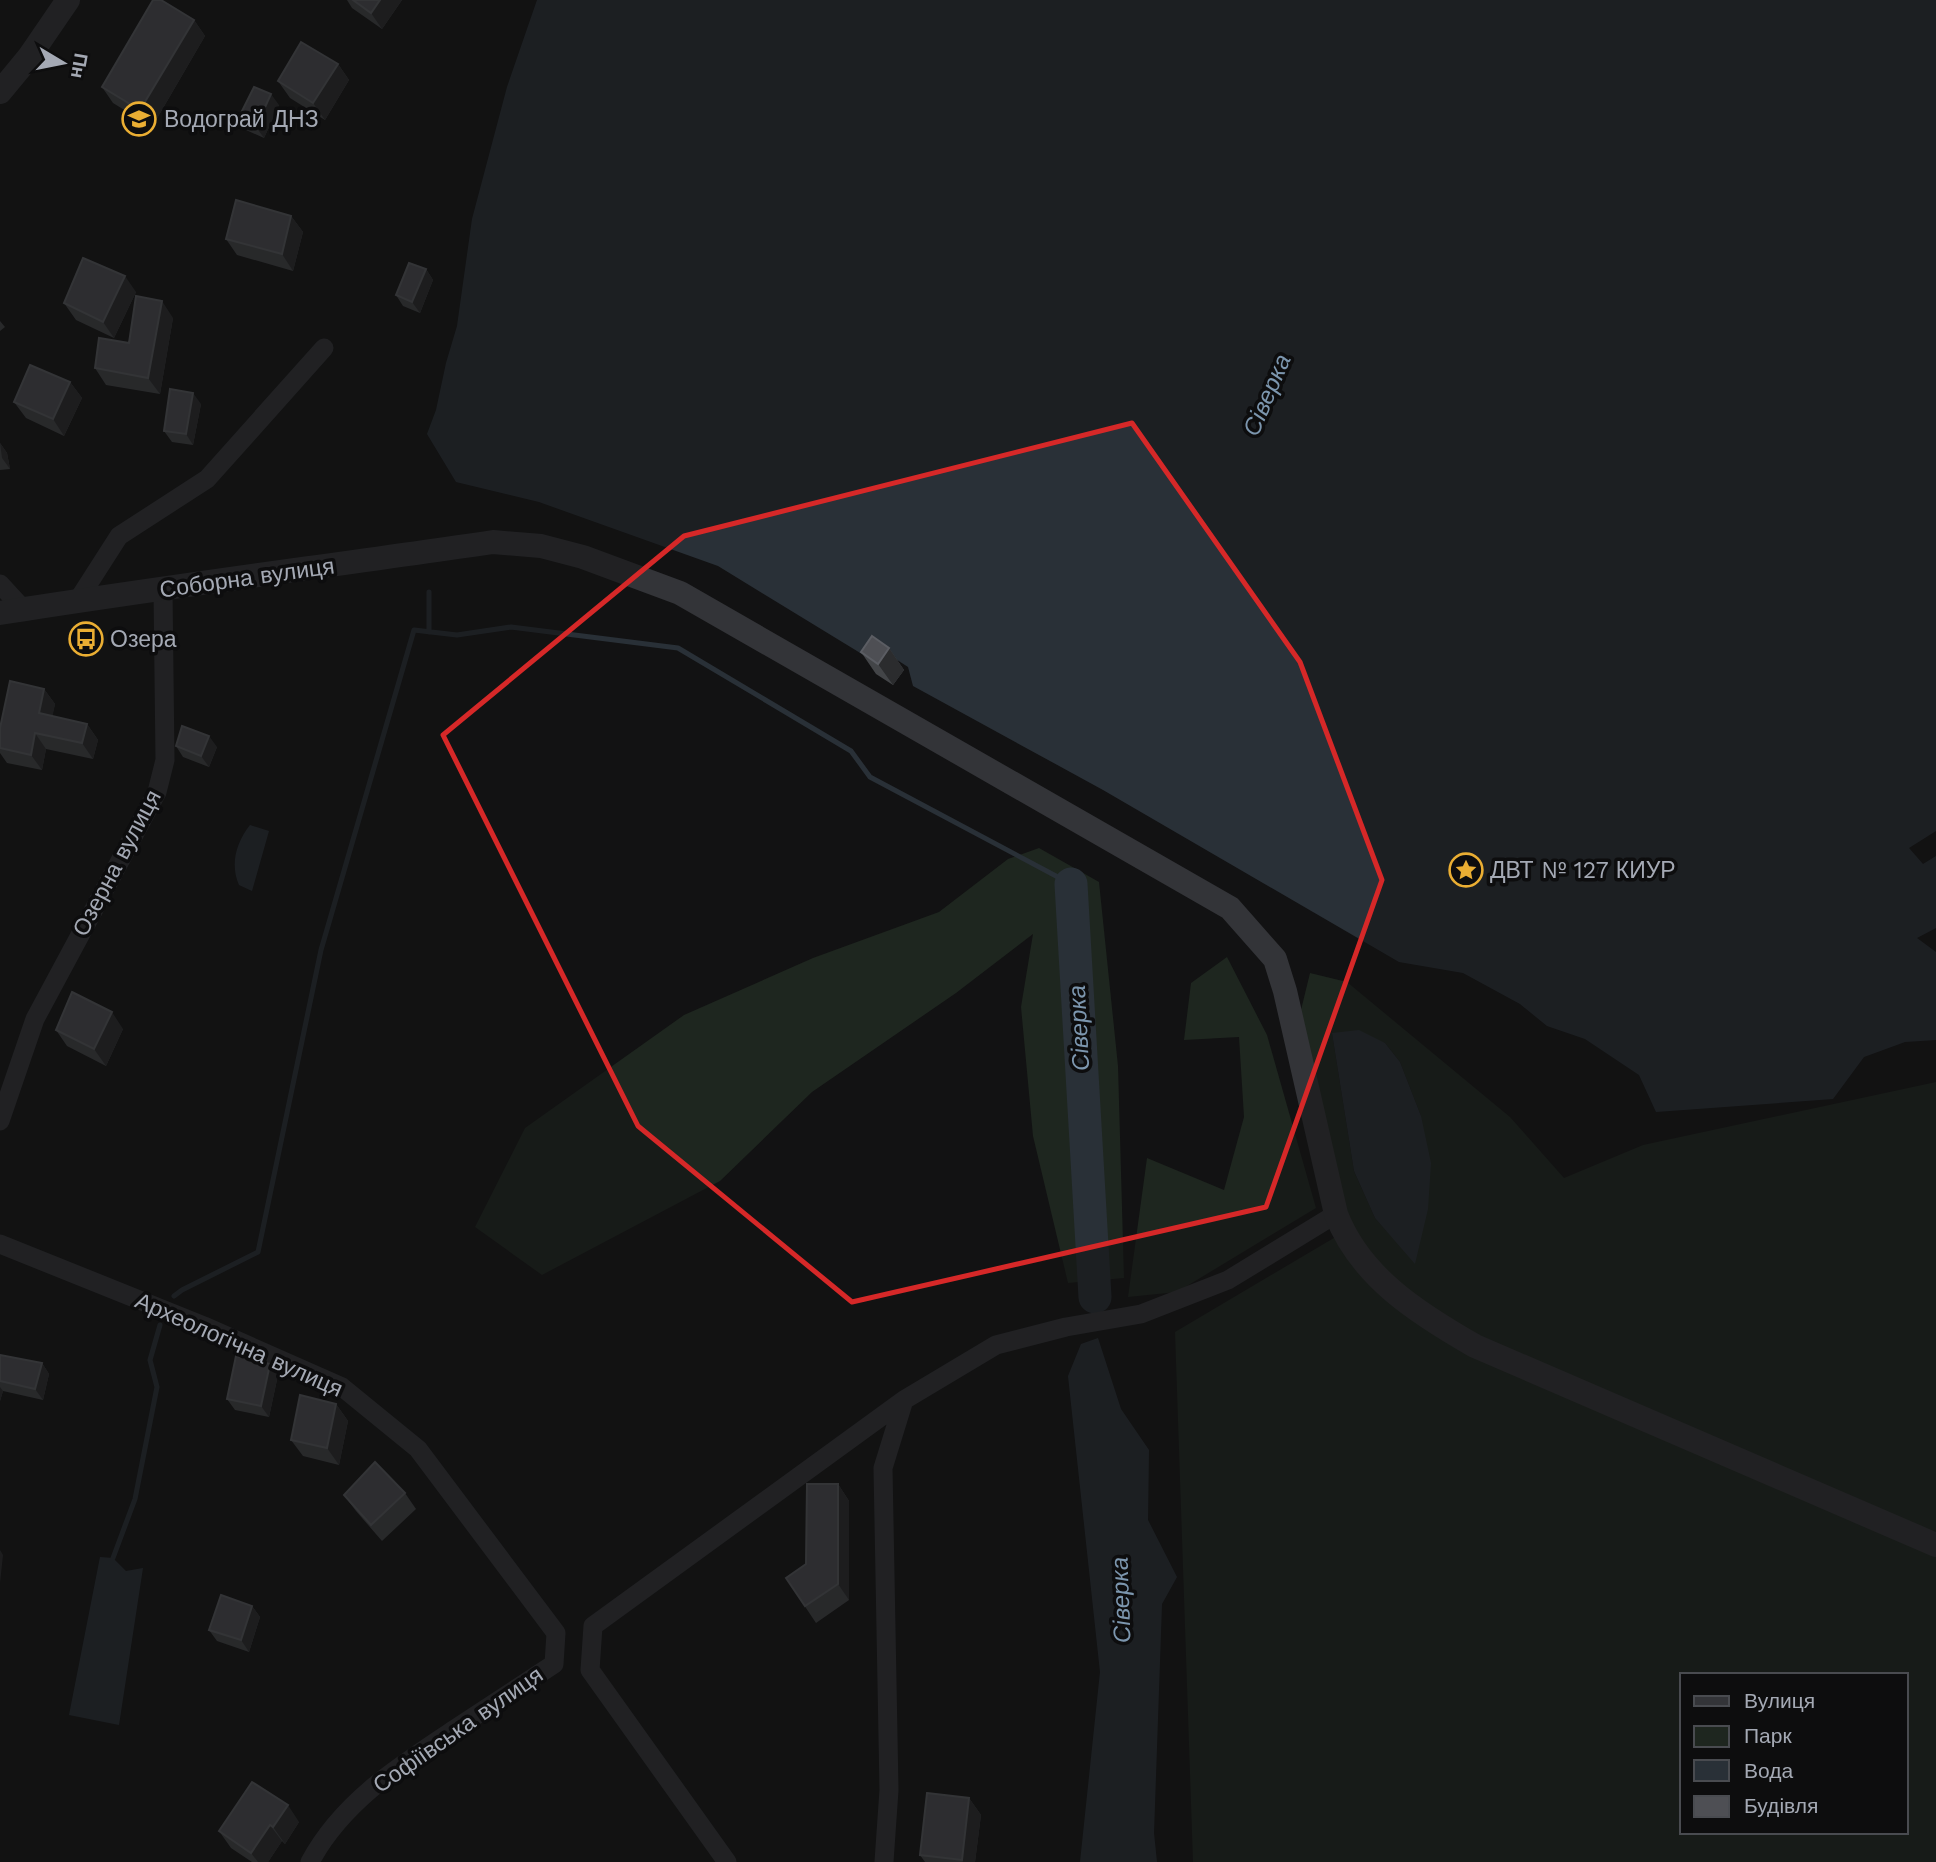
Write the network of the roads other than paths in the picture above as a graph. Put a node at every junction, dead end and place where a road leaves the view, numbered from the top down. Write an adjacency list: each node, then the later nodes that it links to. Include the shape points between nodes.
1 (68, 0): 2 (street)
2 (0, 92)
3 (324, 348): 6 (street, via 207,479 119,536)
4 (0, 584): 7 (street)
5 (163, 590): 6 (street, Соборна вулиця); 8 (street, Озерна вулиця, via 165,760 157,792 35,1019); 9 (street, Соборна вулиця, via 493,542 541,546 583,557 680,593 1230,908 1275,959)
6 (78, 600): 7 (street, Соборна вулиця)
7 (11, 611)
8 (0, 1121)
9 (1336, 1214): 11 (street, via 1228,1280 1141,1314 996,1345); 12 (street, Соборна вулиця, via 1343,1233 1373,1274 1424,1316 1475,1346)
10 (0, 1244): 13 (street, Археологічна вулиця, via 342,1387 418,1449 555,1633)
11 (904, 1400): 15 (street, via 593,1626 590,1670); 16 (street, via 883,1468 889,1790)
12 (1936, 1545)
13 (554, 1664): 14 (street, Софіївська вулиця, via 392,1770 348,1810)
14 (310, 1862)
15 (727, 1862)
16 (884, 1862)

